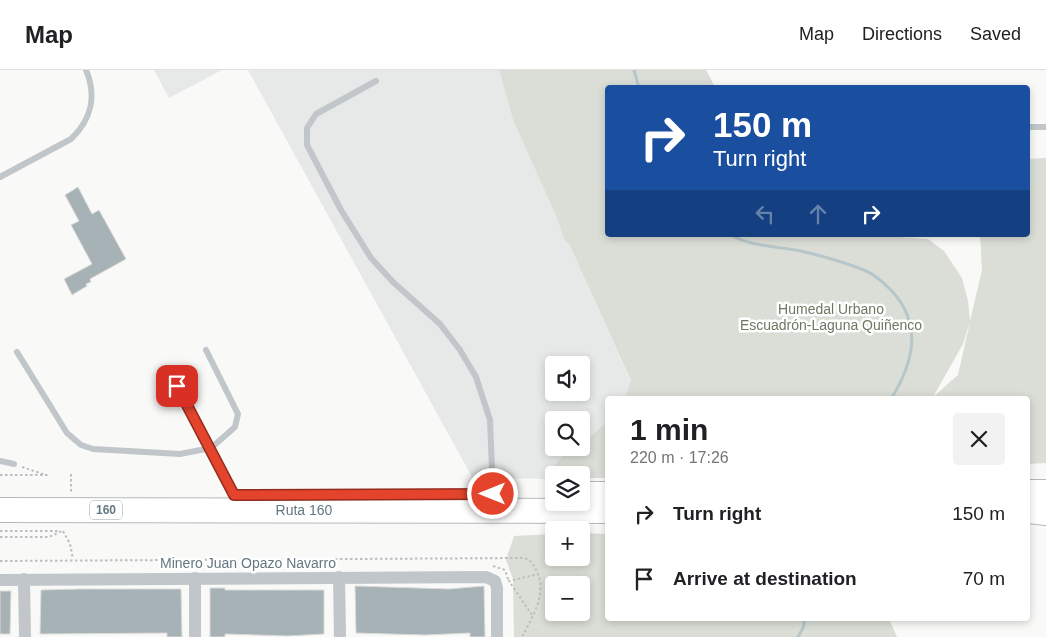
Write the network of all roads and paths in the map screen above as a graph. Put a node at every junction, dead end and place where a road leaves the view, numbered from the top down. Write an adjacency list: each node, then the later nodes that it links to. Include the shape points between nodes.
1 (86, 70): 5 (lane, via 91,85 91,102 78,133)
2 (376, 81): 15 (lane, via 316,114 307,128 307,145 371,258 440,324 476,377 490,420)
3 (1030, 127): 4 (lane)
4 (1046, 127)
5 (0, 177)
6 (206, 350): 9 (lane, via 238,414 235,427)
7 (17, 352): 9 (lane, via 67,433 81,444 92,449 180,454)
8 (177, 386): 9 (lane)
9 (211, 448): 20 (lane)
10 (0, 461): 11 (lane)
11 (14, 464): 12 (path, via 48,475)
12 (0, 475)
13 (1030, 492): 14 (highway)
14 (1046, 492)
15 (493, 494): 16 (highway, Ruta 160 / 160); 20 (highway, Ruta 160 / 160)
16 (545, 494)
17 (590, 494): 18 (highway)
18 (605, 494)
19 (0, 495): 20 (highway, Ruta 160 / 160, via 71,485)
20 (234, 495)
21 (1046, 508): 24 (highway)
22 (0, 510): 23 (highway, Ruta 160 / 160)
23 (605, 510)
24 (1030, 510)
25 (1030, 510): 26 (highway)
26 (1046, 513)
27 (0, 531): 28 (path)
28 (62, 531): 29 (path, via 49,537); 31 (path, via 70,544)
29 (0, 537)
30 (494, 558): 34 (path)
31 (72, 559): 32 (path); 36 (path, via 194,560)
32 (47, 560): 33 (path); 35 (path)
33 (0, 561)
34 (494, 566)
35 (47, 569)
36 (195, 573): 38 (street, Minero Juan Opazo Navarro); 39 (street, Minero Juan Opazo Navarro); 43 (street)
37 (539, 574): 41 (path, via 509,581)
38 (339, 578): 44 (street); 45 (street, Minero Juan Opazo Navarro, via 486,577 495,580)
39 (24, 579): 40 (street, Minero Juan Opazo Navarro); 42 (street)
40 (0, 580)
41 (533, 616)
42 (25, 637)
43 (195, 637)
44 (340, 637)
45 (497, 637)

